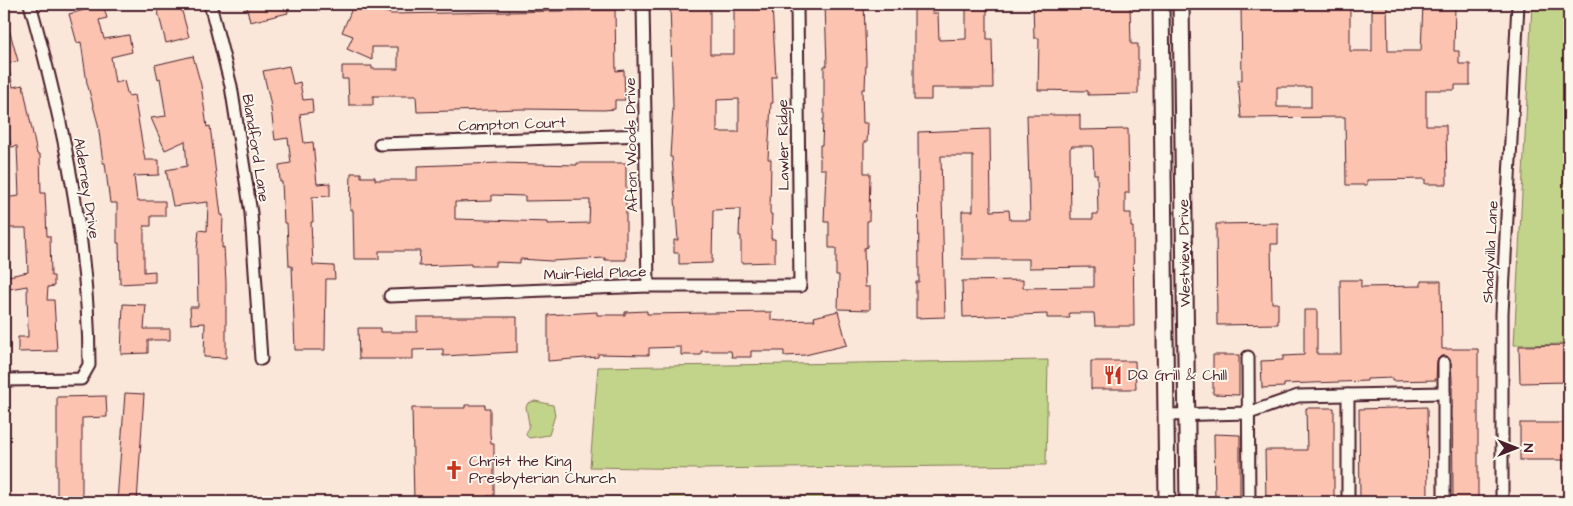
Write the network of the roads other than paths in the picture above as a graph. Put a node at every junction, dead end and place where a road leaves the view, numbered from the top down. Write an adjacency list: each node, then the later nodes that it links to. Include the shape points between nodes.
1 (30, 4): 18 (street, Alderney Drive, via 52,80 70,163 82,257 89,365 81,379)
2 (210, 4): 16 (street, Blandford Lane, via 231,86 251,213)
3 (643, 4): 10 (street, Afton Woods Drive)
4 (797, 4): 13 (street, Lawler Ridge)
5 (1162, 4): 8 (main road, Westview Drive)
6 (1181, 4): 9 (main road, Westview Drive)
7 (1518, 4): 29 (street, Shadyvilla Lane, via 1502,314)
8 (1164, 118): 9 (main road); 22 (main road, Westview Drive)
9 (1182, 119): 23 (main road, Westview Drive)
10 (646, 135): 11 (street, Campton Court); 12 (street, Afton Woods Drive)
11 (380, 144)
12 (648, 286): 13 (street, Muirfield Place); 14 (street, Muirfield Place)
13 (800, 286)
14 (390, 296)
15 (1248, 357): 21 (street)
16 (262, 359)
17 (1444, 363): 19 (street)
18 (4, 380)
19 (1444, 393): 20 (street); 28 (street)
20 (1348, 395): 21 (street, via 1298,396); 27 (street)
21 (1249, 413): 23 (street); 26 (street)
22 (1167, 415): 23 (street); 24 (main road, Westview Drive)
23 (1186, 415): 25 (main road, Westview Drive)
24 (1167, 502)
25 (1188, 502)
26 (1249, 502)
27 (1348, 502)
28 (1444, 502)
29 (1502, 502)

